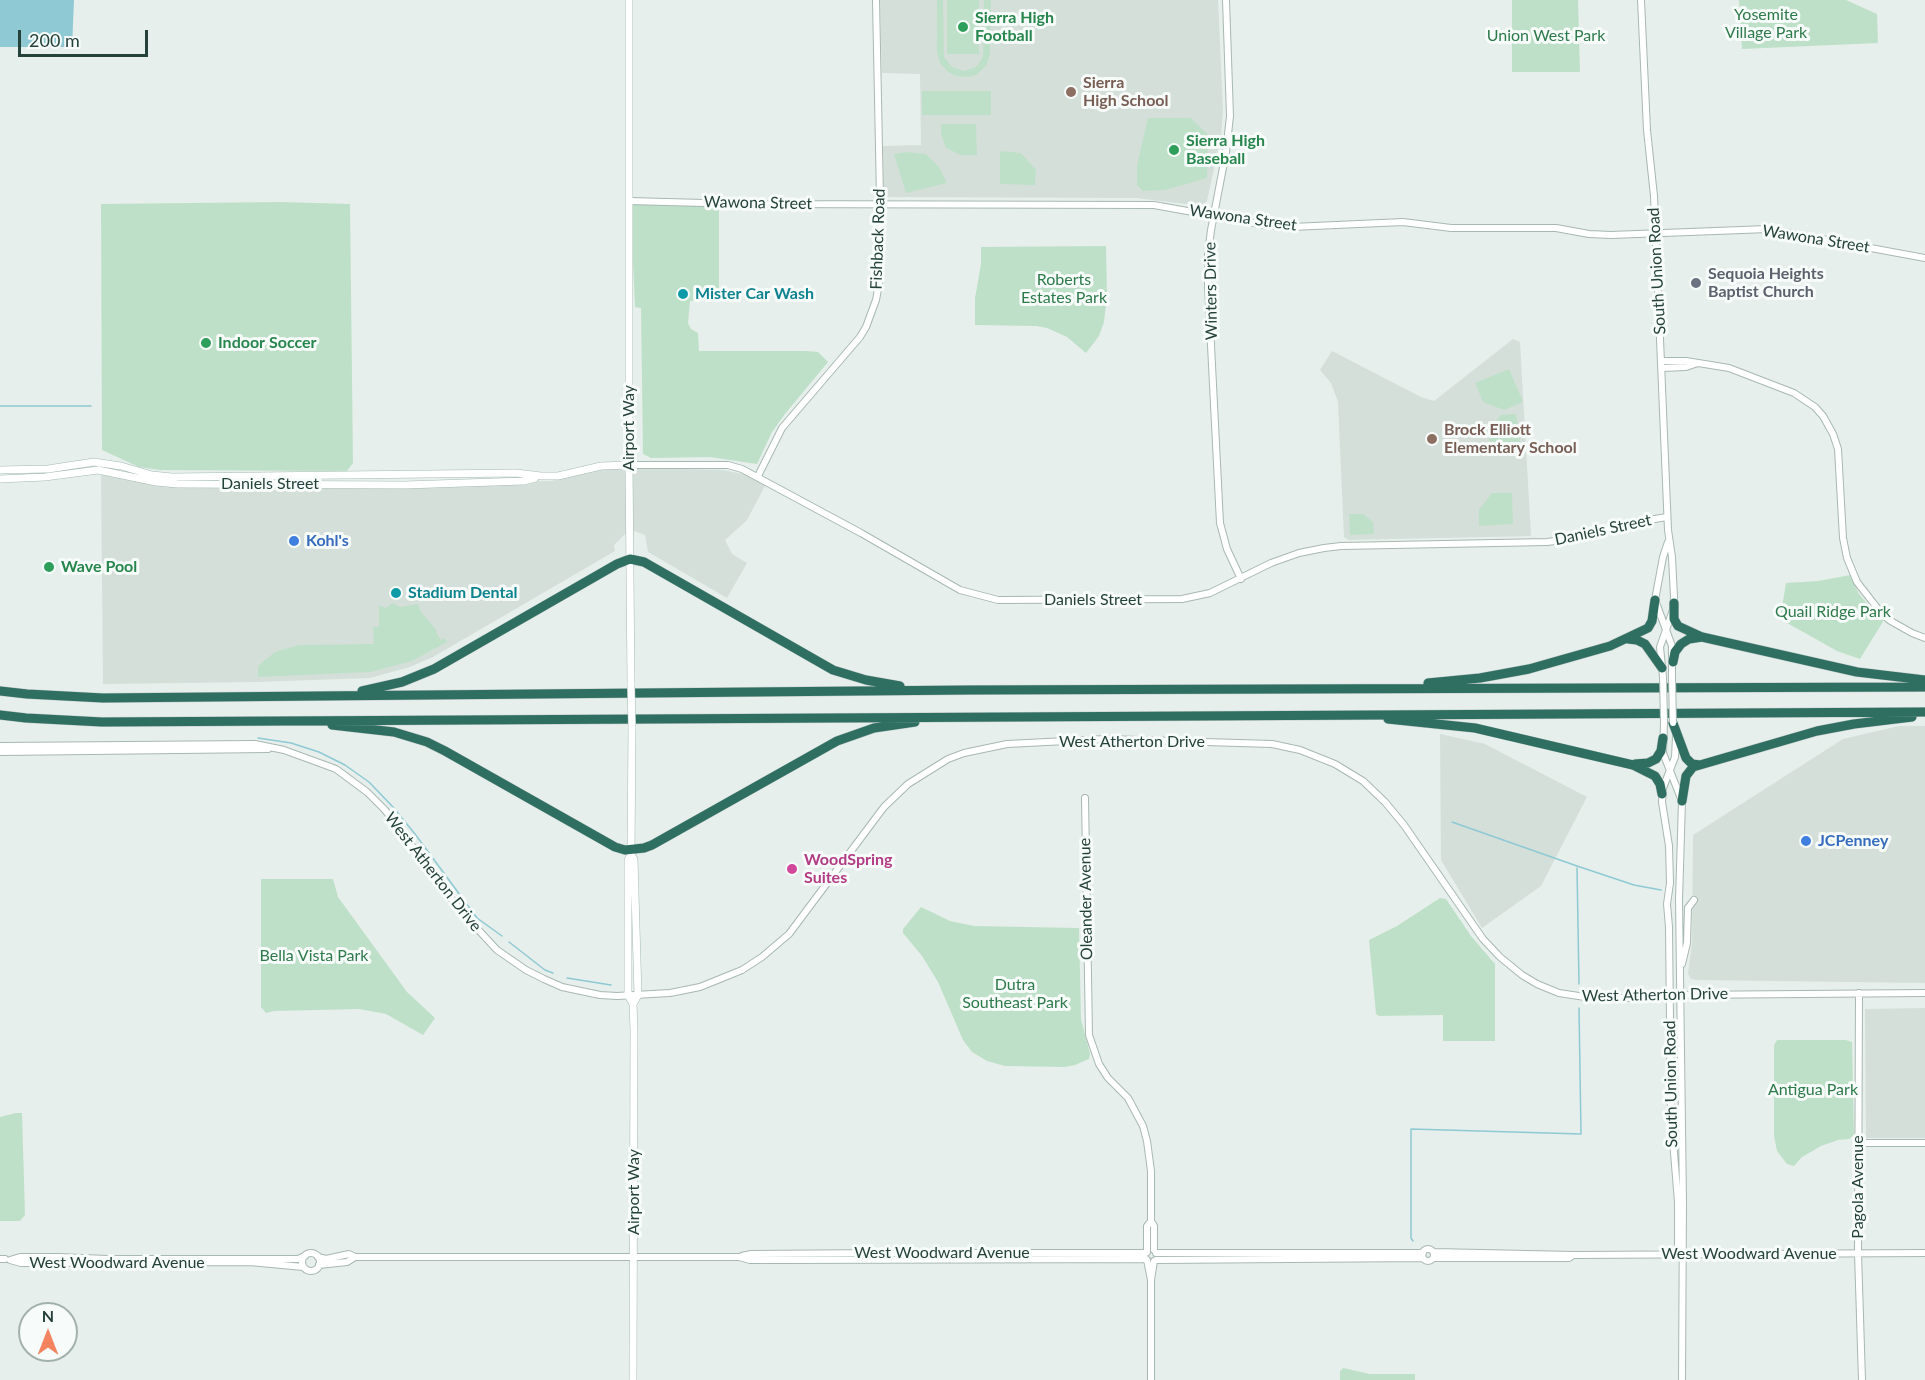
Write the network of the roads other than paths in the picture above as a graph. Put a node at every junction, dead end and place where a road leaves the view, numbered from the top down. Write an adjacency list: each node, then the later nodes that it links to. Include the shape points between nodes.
1 (629, 0): 5 (main road, Airport Way)
2 (876, 0): 6 (street, Fishback Road)
3 (1226, 0): 7 (street, Winters Drive, via 1230,116)
4 (1641, 0): 8 (street, South Union Road)
5 (629, 201): 6 (street, Wawona Street); 11 (main road, Airport Way)
6 (880, 204): 7 (street, Wawona Street, via 1154,205); 14 (street, Fishback Road, via 880,278 866,327 782,428)
7 (1214, 215): 8 (street, Wawona Street, via 1292,227 1403,222 1451,228); 19 (street, Winters Drive, via 1208,254 1220,523)
8 (1655, 233): 9 (street, Wawona Street, via 1768,229); 10 (street, South Union Road)
9 (1925, 258)
10 (1662, 365): 16 (street, South Union Road); 23 (street, via 1686,367 1698,363 1729,368 1794,393 1815,407 1838,449 1843,538 1857,582 1889,620)
11 (628, 465): 13 (main road, Daniels Street); 14 (street, Daniels Street, via 728,465); 18 (main road, Airport Way)
12 (0, 471): 13 (main road, Daniels Street, via 94,462 172,477)
13 (541, 476): 15 (main road, Daniels Street, via 525,481 405,485 177,484 98,470)
14 (758, 476): 19 (street, Daniels Street, via 960,590 985,598 1172,599 1210,593)
15 (0, 479)
16 (1667, 517): 17 (street, South Union Road); 19 (street, Daniels Street, via 1548,542 1323,548 1271,563)
17 (1668, 542): 20 (street, South Union Road); 21 (street, South Union Road)
18 (630, 559): 30 (highway, via 644,562 833,670 866,681); 33 (highway, via 412,679 367,690); 50 (main road, Airport Way, bridge)
19 (1241, 579)
20 (1655, 600): 22 (street, South Union Road); 24 (highway, via 1648,628)
21 (1674, 603): 22 (street, South Union Road); 25 (highway, via 1678,626)
22 (1666, 630): 26 (street, South Union Road); 27 (street, South Union Road, via 1660,647)
23 (1925, 638)
24 (1626, 639): 27 (highway, via 1643,642); 31 (highway, via 1550,664 1460,681)
25 (1710, 639): 26 (highway, via 1689,639 1675,652); 28 (highway, via 1857,672)
26 (1673, 662): 39 (street, South Union Road, bridge)
27 (1662, 673): 39 (street, South Union Road, bridge)
28 (1925, 680)
29 (1925, 687): 31 (highway)
30 (969, 690): 31 (highway); 33 (highway)
31 (1230, 690)
32 (0, 691): 33 (highway, via 103,698)
33 (312, 696)
34 (1356, 714): 35 (highway); 37 (highway); 45 (highway, via 1476,728)
35 (1925, 714): 44 (highway, via 1835,727)
36 (0, 715): 38 (highway, via 102,722)
37 (974, 716): 38 (highway); 50 (highway, via 874,728 837,741 671,835)
38 (290, 720): 50 (highway, via 394,732 427,742 615,847)
39 (1669, 723): 40 (street, South Union Road); 44 (highway, via 1687,760 1695,765); 46 (street, South Union Road, via 1676,745)
40 (1663, 738): 45 (highway, via 1656,759); 46 (street, South Union Road)
41 (0, 746): 42 (street, West Atherton Drive, via 244,743)
42 (284, 750): 43 (street, West Atherton Drive); 57 (street, West Atherton Drive, via 336,770 367,792 396,823 460,910 497,950 526,970 562,987 600,995)
43 (0, 752)
44 (1706, 764): 49 (highway, via 1688,772)
45 (1633, 765): 47 (highway, via 1657,778)
46 (1670, 770): 47 (street, South Union Road); 49 (street, South Union Road)
47 (1662, 794): 51 (street, South Union Road, via 1670,846)
48 (1085, 798): 69 (street, Oleander Avenue, via 1089,1035 1099,1064 1128,1098 1143,1126 1151,1171 1151,1221 1147,1226)
49 (1682, 801): 52 (street, South Union Road)
50 (631, 852): 57 (main road, Airport Way); 58 (main road, Airport Way)
51 (1670, 883): 52 (street); 60 (street, South Union Road)
52 (1679, 900): 54 (street, South Union Road)
53 (1694, 900): 54 (street, via 1688,908 1686,951)
54 (1680, 971): 59 (street, South Union Road)
55 (1859, 993): 56 (street, West Atherton Drive); 59 (street, West Atherton Drive); 62 (street, Pagola Avenue)
56 (1925, 993)
57 (628, 995): 58 (street, West Atherton Drive); 61 (main road, Airport Way)
58 (638, 995): 60 (street, West Atherton Drive, via 680,992 710,984 770,952 817,899 884,807 933,767 964,753 991,747 1106,739 1261,742 1292,747 1326,759 1363,781 1385,802 1483,939 1522,975 1573,996); 61 (main road, Airport Way)
59 (1680, 995): 60 (street, West Atherton Drive); 66 (street, South Union Road)
60 (1669, 996): 66 (street, South Union Road, via 1672,1137 1678,1248)
61 (633, 1004): 73 (main road, Airport Way)
62 (1858, 1143): 63 (street); 64 (street, Pagola Avenue)
63 (1925, 1143)
64 (1858, 1253): 65 (street, West Woodward Avenue); 66 (street, West Woodward Avenue); 79 (street, Pagola Avenue)
65 (1925, 1253)
66 (1682, 1254): 67 (street, West Woodward Avenue); 78 (street, South Union Road)
67 (1434, 1255): 70 (street, via 1427,1250); 70 (street, via 1428,1262)
68 (304, 1256): 71 (street); 75 (street); 75 (street, West Woodward Avenue, via 10,1260 250,1262)
69 (1151, 1256): 70 (street, West Woodward Avenue); 73 (street, West Woodward Avenue, via 782,1260); 77 (street)
70 (1423, 1256)
71 (318, 1257): 72 (street, West Woodward Avenue); 74 (street)
72 (355, 1257): 73 (street, West Woodward Avenue); 74 (street, West Woodward Avenue, via 347,1262)
73 (634, 1257): 76 (main road, Airport Way)
74 (319, 1265): 75 (street, via 310,1271)
75 (303, 1267)
76 (633, 1380)
77 (1151, 1380)
78 (1682, 1380)
79 (1862, 1380)

